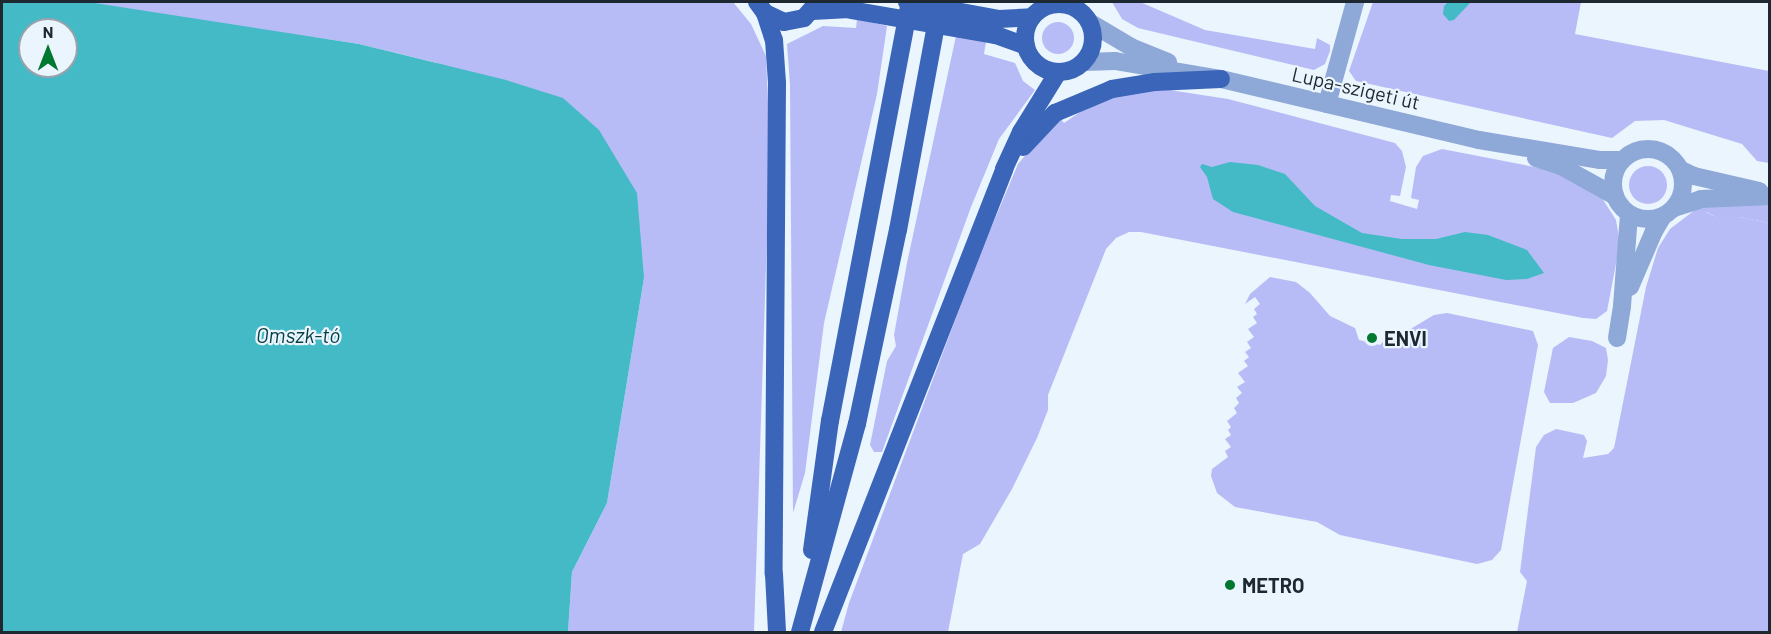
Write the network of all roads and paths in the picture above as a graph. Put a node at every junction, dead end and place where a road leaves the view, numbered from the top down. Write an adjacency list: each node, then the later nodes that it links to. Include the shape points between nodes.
1 (908, 2): 9 (main road, bridge); 25 (main road, via 830,421)
2 (941, 2): 25 (main road, via 857,424)
3 (1355, 2): 14 (street)
4 (1071, 4): 7 (main road, via 1050,5); 8 (main road)
5 (759, 5): 6 (main road, via 784,22 804,18); 26 (main road, via 774,40 777,83 774,574)
6 (815, 6): 9 (main road, bridge)
7 (1032, 17): 9 (main road); 10 (main road, via 1026,29)
8 (1089, 22): 11 (main road, via 1093,45); 13 (street, Lupa-szigeti út, via 1131,47)
9 (998, 27): 10 (main road)
10 (1026, 46): 12 (main road, via 1037,65)
11 (1084, 62): 12 (main road, via 1069,71); 13 (street, Lupa-szigeti út, via 1115,61)
12 (1058, 72): 17 (main road, via 1021,132)
13 (1221, 79): 14 (street, Lupa-szigeti út); 17 (main road, via 1155,82 1112,89 1055,113)
14 (1327, 104): 15 (street, Lupa-szigeti út)
15 (1479, 140): 16 (street, Lupa-szigeti út, via 1600,160); 20 (street, Lupa-szigeti út, via 1561,166)
16 (1622, 160): 18 (street, Lupa-szigeti út, via 1642,149 1654,149 1665,153); 20 (street, via 1613,177)
17 (1004, 169): 27 (main road)
18 (1681, 170): 19 (street, Lupa-szigeti út); 21 (street, via 1683,190)
19 (1770, 195): 21 (street, Lupa-szigeti út, via 1701,199)
20 (1615, 196): 22 (street, Lupa-szigeti út)
21 (1669, 212): 22 (street, Lupa-szigeti út, via 1646,220); 23 (street, via 1642,256)
22 (1629, 214): 23 (street)
23 (1622, 306): 24 (street)
24 (1617, 338)
25 (802, 624)
26 (777, 633)
27 (823, 633)

